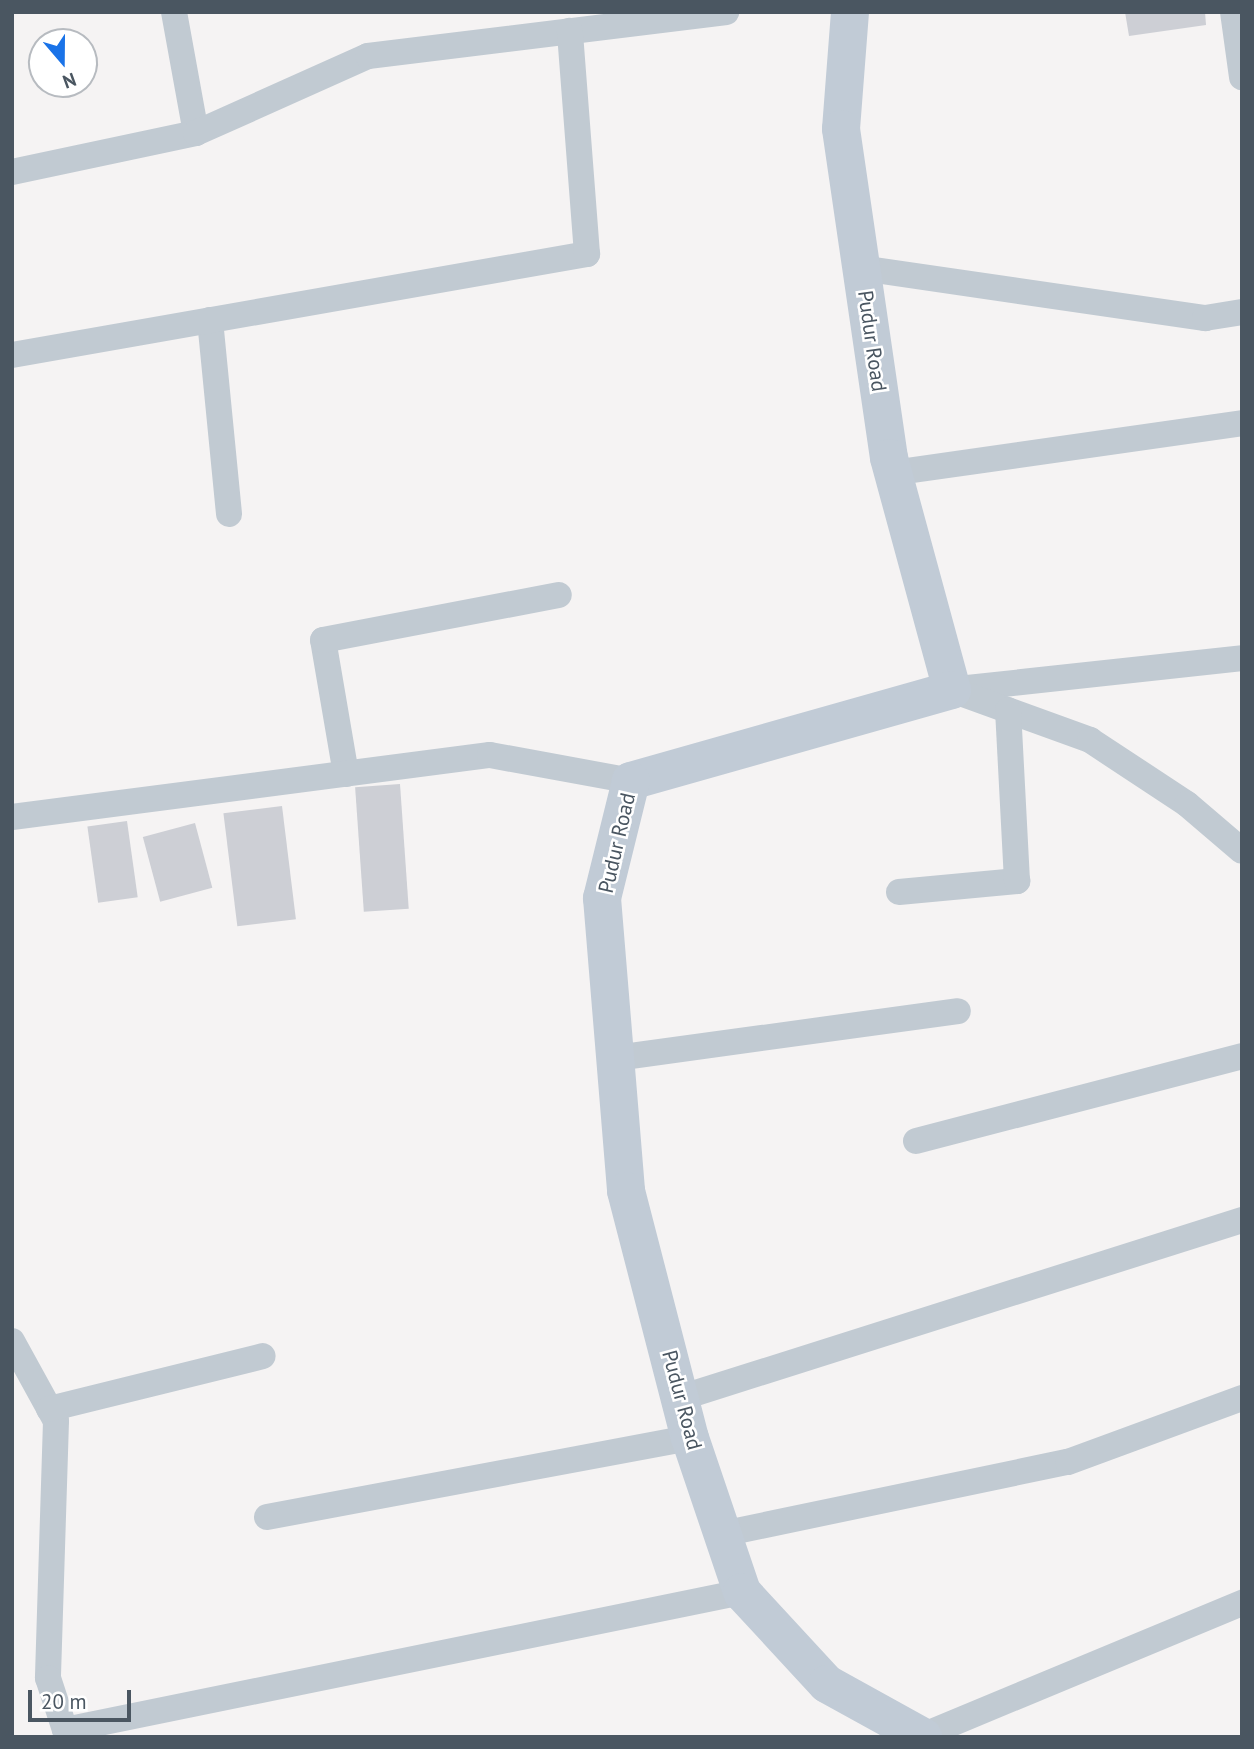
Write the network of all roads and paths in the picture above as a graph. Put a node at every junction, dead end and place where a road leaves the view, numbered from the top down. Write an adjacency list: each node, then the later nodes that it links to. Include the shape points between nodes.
1 (174, 12): 8 (street)
2 (726, 12): 5 (street)
3 (850, 12): 10 (street, Pudur Road, via 841,129)
4 (1233, 12): 7 (street)
5 (656, 17): 6 (street)
6 (570, 31): 8 (street, via 368,55); 12 (street, via 587,254)
7 (1242, 77)
8 (196, 133): 9 (street)
9 (12, 172)
10 (861, 268): 11 (street, via 1205,318); 15 (street, Pudur Road)
11 (1242, 312)
12 (210, 320): 13 (street); 16 (street)
13 (12, 355)
14 (1242, 423): 15 (street)
15 (892, 473): 19 (street, Pudur Road)
16 (229, 514)
17 (559, 595): 21 (street, via 323,640)
18 (1242, 657): 19 (street)
19 (952, 690): 20 (street); 22 (street, Pudur Road)
20 (1008, 710): 24 (street, via 1090,740 1187,804); 25 (street, via 1017,881)
21 (346, 774): 22 (street, via 490,755); 23 (street)
22 (631, 781): 28 (street, Pudur Road, via 602,898)
23 (12, 817)
24 (1242, 851)
25 (899, 892)
26 (958, 1011): 28 (street)
27 (1242, 1056): 29 (street)
28 (616, 1058): 33 (street, Pudur Road, via 626,1191)
29 (916, 1141)
30 (1242, 1220): 33 (street)
31 (12, 1341): 35 (street)
32 (263, 1356): 35 (street)
33 (680, 1398): 36 (street, Pudur Road)
34 (1242, 1398): 38 (street, via 1068,1462)
35 (49, 1409): 41 (street, via 56,1421 48,1678)
36 (691, 1438): 37 (street); 38 (street, Pudur Road)
37 (267, 1517)
38 (722, 1534): 39 (street, Pudur Road)
39 (742, 1592): 41 (street); 42 (street, Pudur Road, via 827,1684)
40 (1242, 1604): 42 (street)
41 (65, 1733)
42 (923, 1736)

